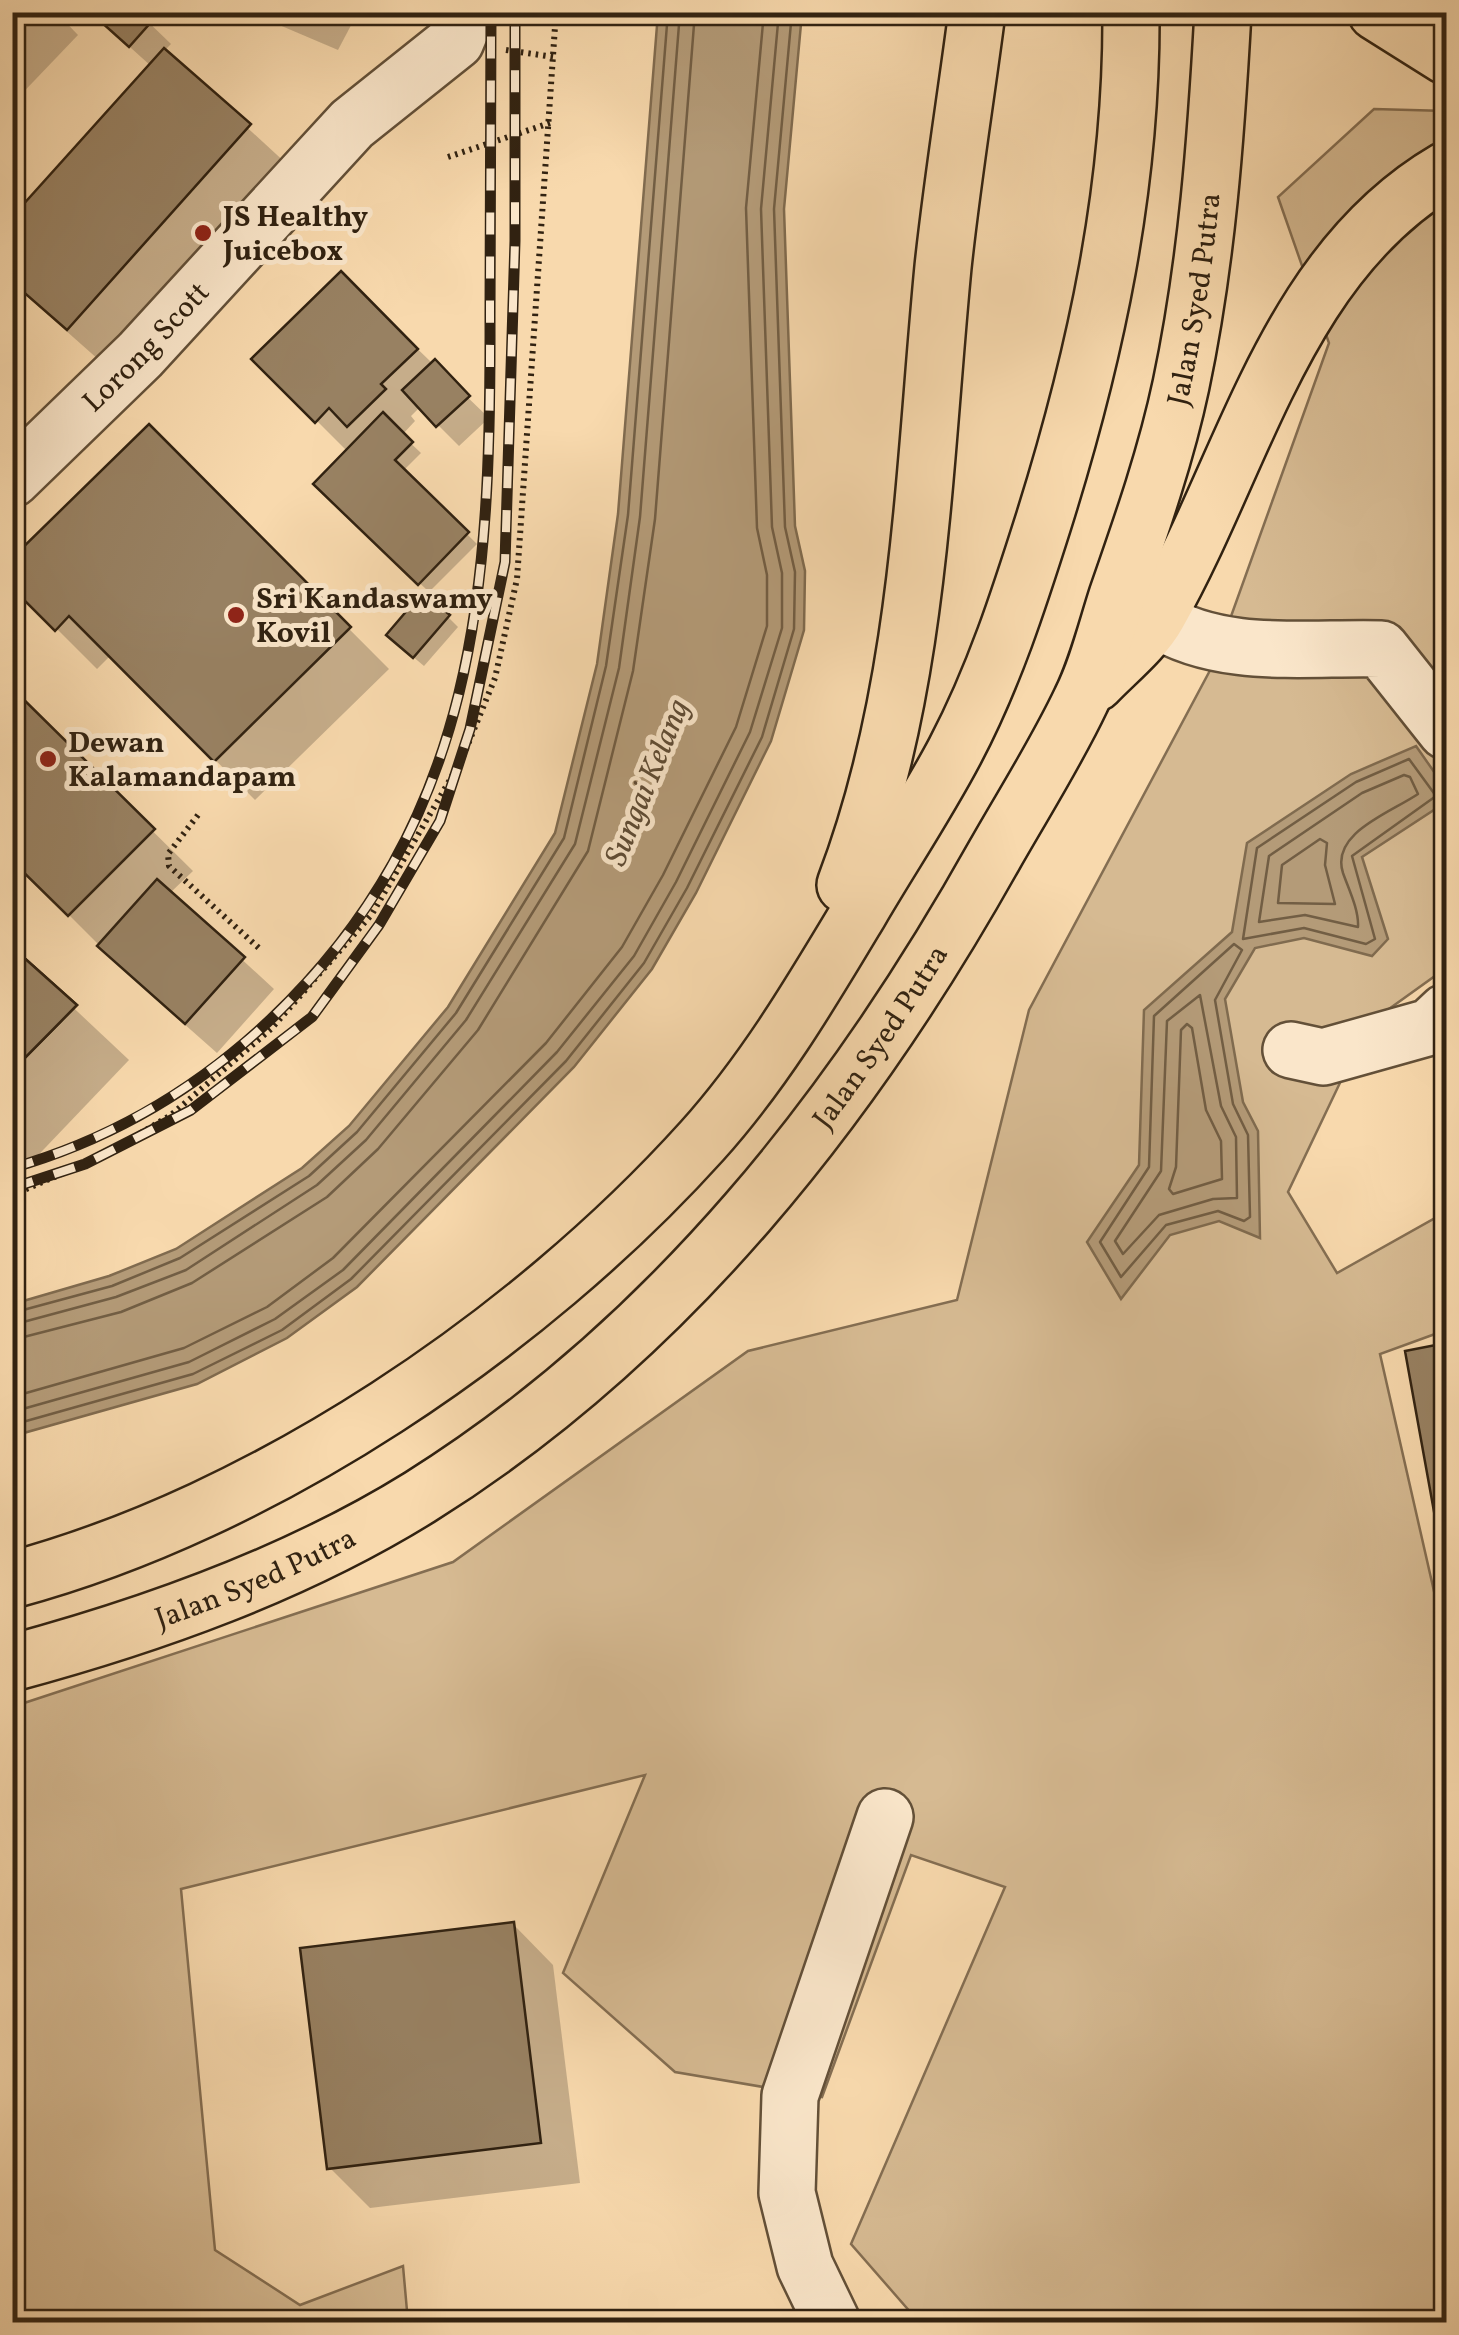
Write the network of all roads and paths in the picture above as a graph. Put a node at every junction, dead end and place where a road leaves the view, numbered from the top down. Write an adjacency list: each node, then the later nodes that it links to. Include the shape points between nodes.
1 (468, 12): 11 (street, Lorong Scott, via 456,41 352,124 140,355)
2 (556, 12): 8 (path)
3 (977, 12): 18 (main road, via 944,264 917,580 900,683 874,808)
4 (1131, 12): 18 (main road, via 1132,74 1108,280 1091,364 1006,639 956,750)
5 (1223, 12): 13 (main road, Jalan Syed Putra, via 1205,254 1180,390)
6 (1376, 12): 7 (main road)
7 (1446, 56)
8 (550, 123): 9 (path); 20 (path, via 517,579 494,678 462,759 372,914 270,1029 171,1115 98,1158)
9 (448, 157)
10 (1446, 170): 12 (main road, via 1376,220 1320,286)
11 (13, 477)
12 (1156, 619): 13 (main road); 14 (street, via 1210,645 1381,649)
13 (1084, 696): 22 (main road, Jalan Syed Putra, via 972,896 832,1112 760,1200 608,1356 484,1455 345,1539 145,1623)
14 (1446, 730)
15 (198, 815): 16 (path, via 168,854 169,866)
16 (261, 950)
17 (1446, 1012): 19 (street, via 1430,1026 1323,1057)
18 (792, 1023): 21 (main road, via 740,1096 643,1201 541,1294 454,1361 292,1464 109,1548)
19 (1291, 1050)
20 (12, 1195)
21 (12, 1580)
22 (12, 1663)
23 (884, 1817): 24 (street, via 790,2096 787,2193 804,2266)
24 (832, 2322)

